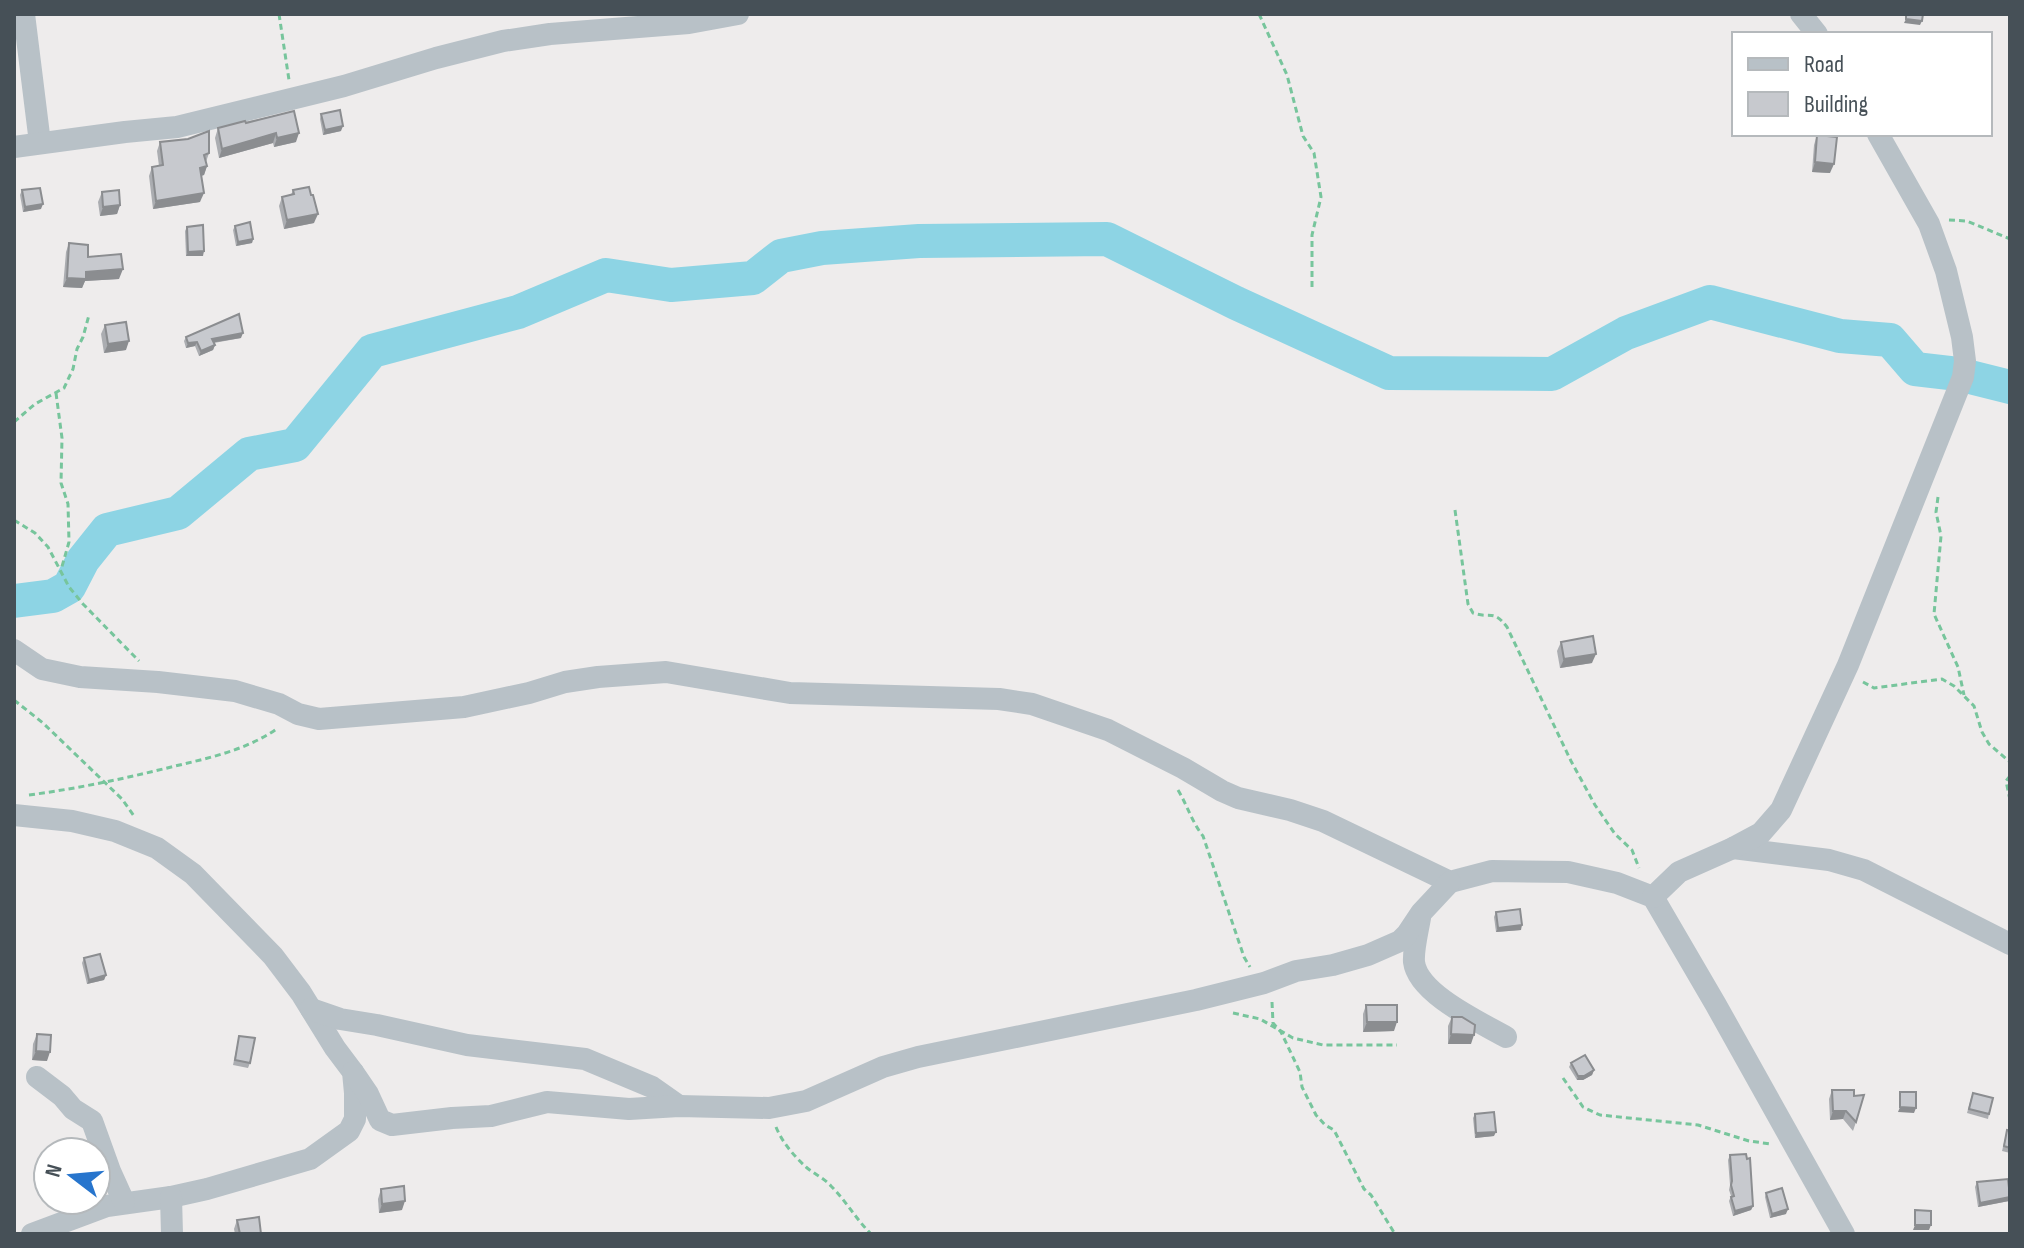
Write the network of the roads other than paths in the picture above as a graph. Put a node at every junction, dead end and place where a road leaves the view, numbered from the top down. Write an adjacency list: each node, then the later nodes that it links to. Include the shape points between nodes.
1 (24, 14): 6 (street)
2 (738, 14): 6 (street, via 503,41 177,127)
3 (1801, 14): 4 (street)
4 (1815, 32)
5 (1879, 136): 10 (street, via 1929,224 1946,271 1962,337 1963,377 1848,665 1781,810 1761,833)
6 (40, 143): 7 (street)
7 (14, 147)
8 (14, 650): 11 (street, via 42,669 235,691 319,719 464,707 565,682 666,672 790,693 1032,704 1108,730 1238,798 1323,821)
9 (14, 815): 15 (street, via 72,821 157,848 239,919)
10 (1733, 848): 12 (street, via 1679,872); 14 (street, via 1829,860 1864,870)
11 (1450, 882): 12 (street, via 1492,871 1568,872); 13 (street)
12 (1653, 897): 24 (street)
13 (1421, 913): 16 (street, via 1414,963 1423,980 1441,1000); 19 (street, via 1400,941 1264,983 918,1057 806,1101 769,1108)
14 (2010, 944)
15 (311, 1009): 17 (street); 19 (street, via 467,1045 585,1059 652,1087)
16 (1506, 1037)
17 (353, 1072): 19 (street, via 380,1120 392,1125 491,1116 547,1102 629,1109); 20 (street, via 355,1119 349,1131 310,1159)
18 (37, 1077): 21 (street, via 92,1121)
19 (679, 1106)
20 (171, 1197): 21 (street); 23 (street)
21 (124, 1202): 22 (street)
22 (32, 1234)
23 (172, 1234)
24 (1844, 1234)

